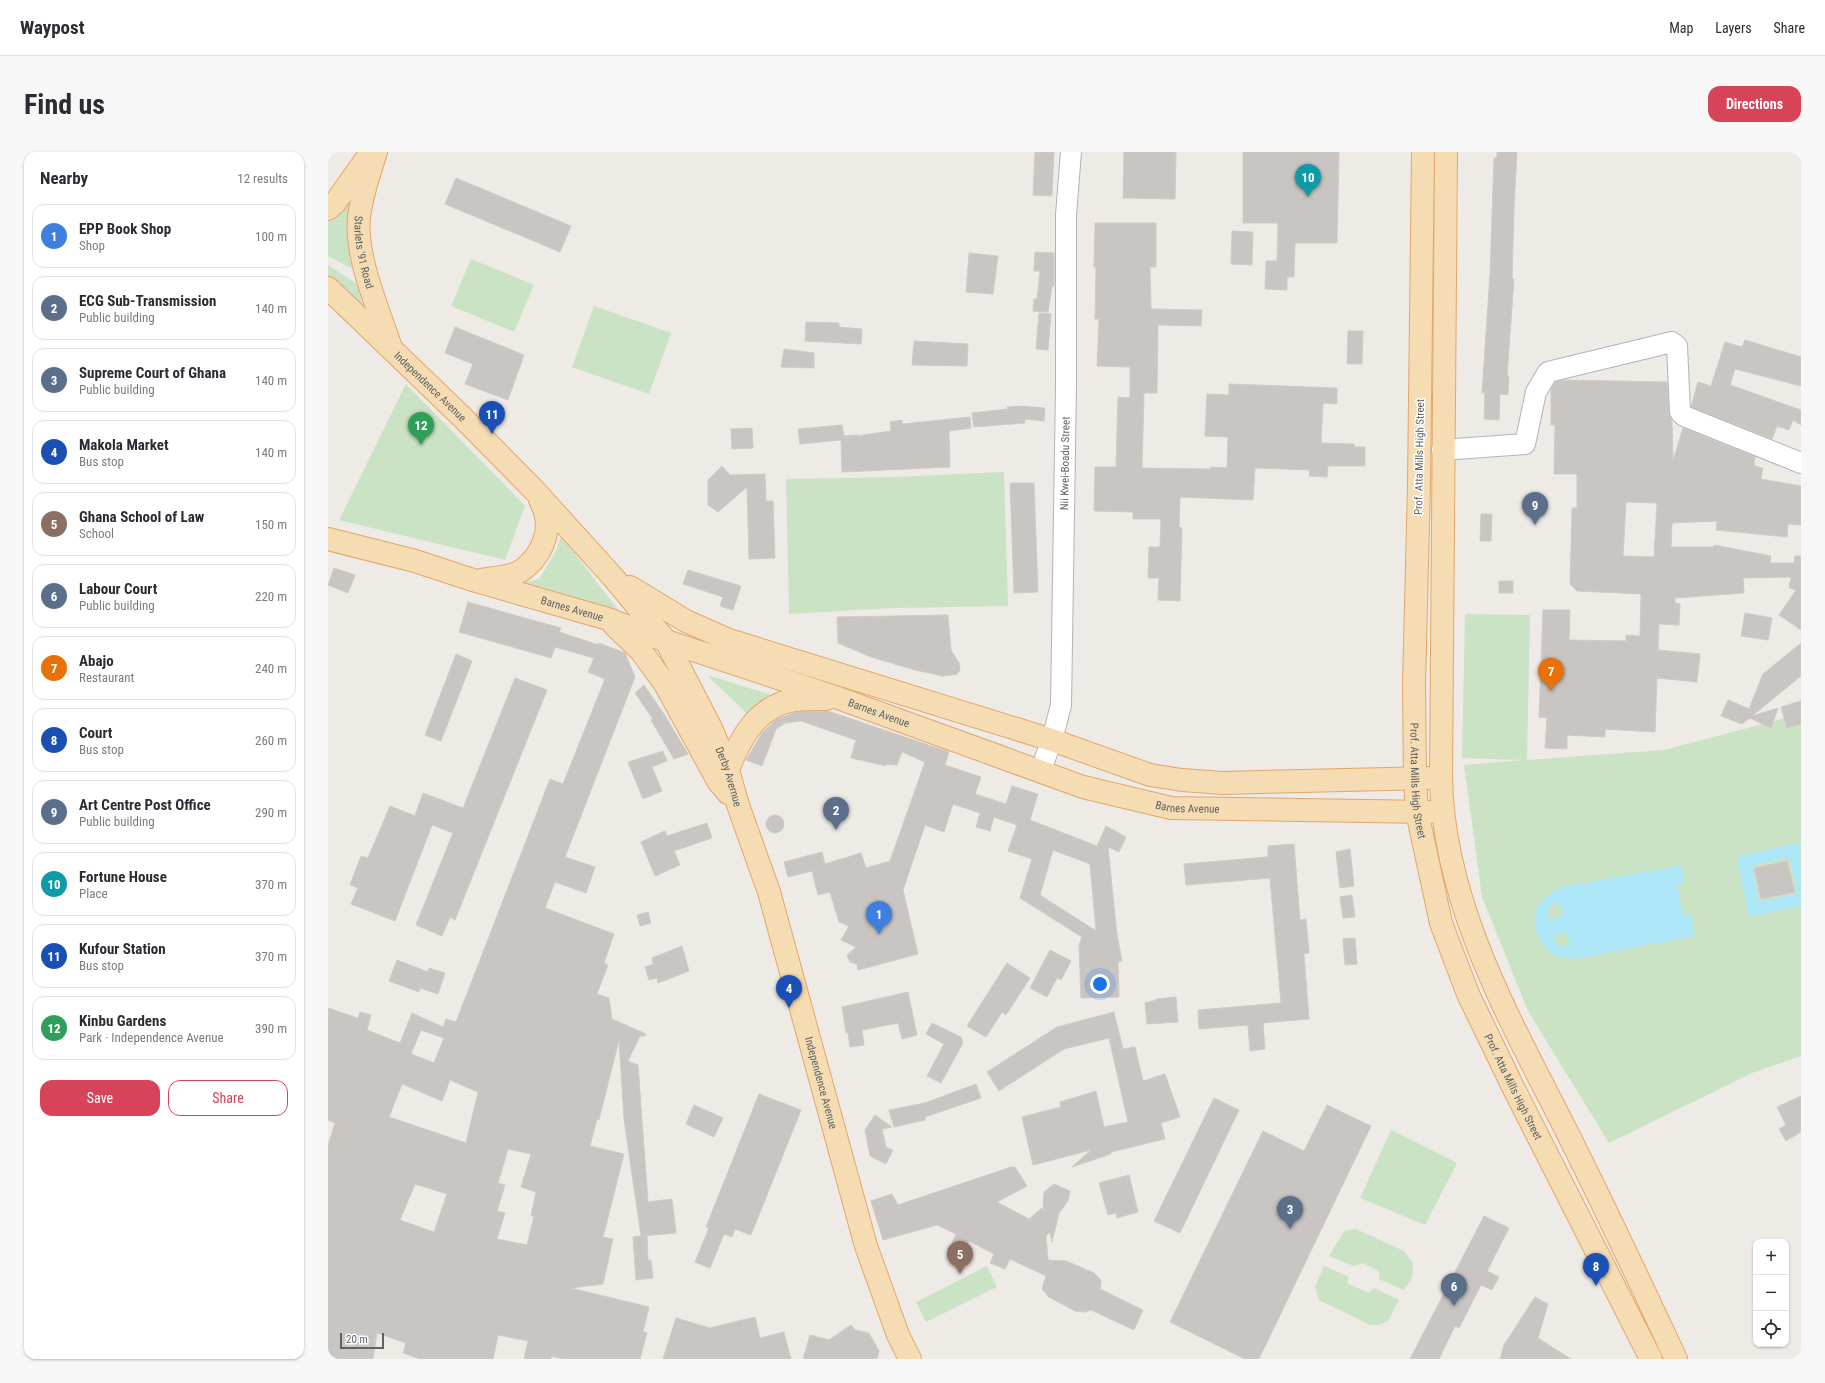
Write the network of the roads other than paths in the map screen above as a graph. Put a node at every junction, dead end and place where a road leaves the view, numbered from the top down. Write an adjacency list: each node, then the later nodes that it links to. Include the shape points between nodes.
1 (372, 152): 6 (main road)
2 (376, 152): 8 (main road, Starlets '91 Road, via 363,191 359,219 362,256 371,292)
3 (1071, 152): 18 (street, Nii Kwei-Boadu Street, via 1066,216 1061,704)
4 (1423, 152): 22 (main road, Prof. Atta Mills High Street, via 1420,460 1414,686)
5 (1446, 152): 9 (main road, Prof. Atta Mills High Street)
6 (328, 209)
7 (328, 288): 8 (main road, Independence Avenue)
8 (392, 351): 11 (main road, Independence Avenue)
9 (1442, 450): 10 (street, via 1525,444 1536,392 1548,372 1672,342 1677,346 1680,412); 21 (main road, Prof. Atta Mills High Street)
10 (1801, 462)
11 (535, 491): 13 (main road, Independence Avenue); 14 (main road, via 546,510 548,529 542,549 529,565 518,572)
12 (328, 539): 14 (main road, Barnes Avenue)
13 (612, 576): 16 (main road, Derby Avernue); 18 (main road, via 674,614 729,640)
14 (476, 581): 15 (main road, Barnes Avenue)
15 (608, 619): 16 (main road, Barnes Avenue); 23 (main road, Derby Avernue, via 653,665 718,781)
16 (666, 640): 17 (main road, Barnes Avenue); 19 (main road, Derby Avernue, via 712,730)
17 (838, 698): 19 (main road, via 795,700 780,704 766,712 745,734); 20 (main road, Barnes Avenue)
18 (1052, 740): 20 (street, Nii Kwei-Boadu Street); 22 (main road, via 1150,774 1182,780 1223,783)
19 (728, 770): 23 (main road, Derby Avernue)
20 (1040, 772): 24 (main road, Barnes Avenue, via 1083,787 1171,808)
21 (1441, 777): 22 (main road); 25 (main road, Prof. Atta Mills High Street)
22 (1415, 778): 24 (main road, Prof. Atta Mills High Street)
23 (738, 805): 26 (main road, Independence Avenue, via 769,892 866,1246 898,1335)
24 (1417, 812): 25 (main road, Barnes Avenue); 27 (main road, Prof. Atta Mills High Street, via 1441,923 1468,994)
25 (1442, 812): 28 (main road, Prof. Atta Mills High Street, via 1449,858 1491,979 1615,1228)
26 (910, 1359)
27 (1651, 1359)
28 (1676, 1359)

